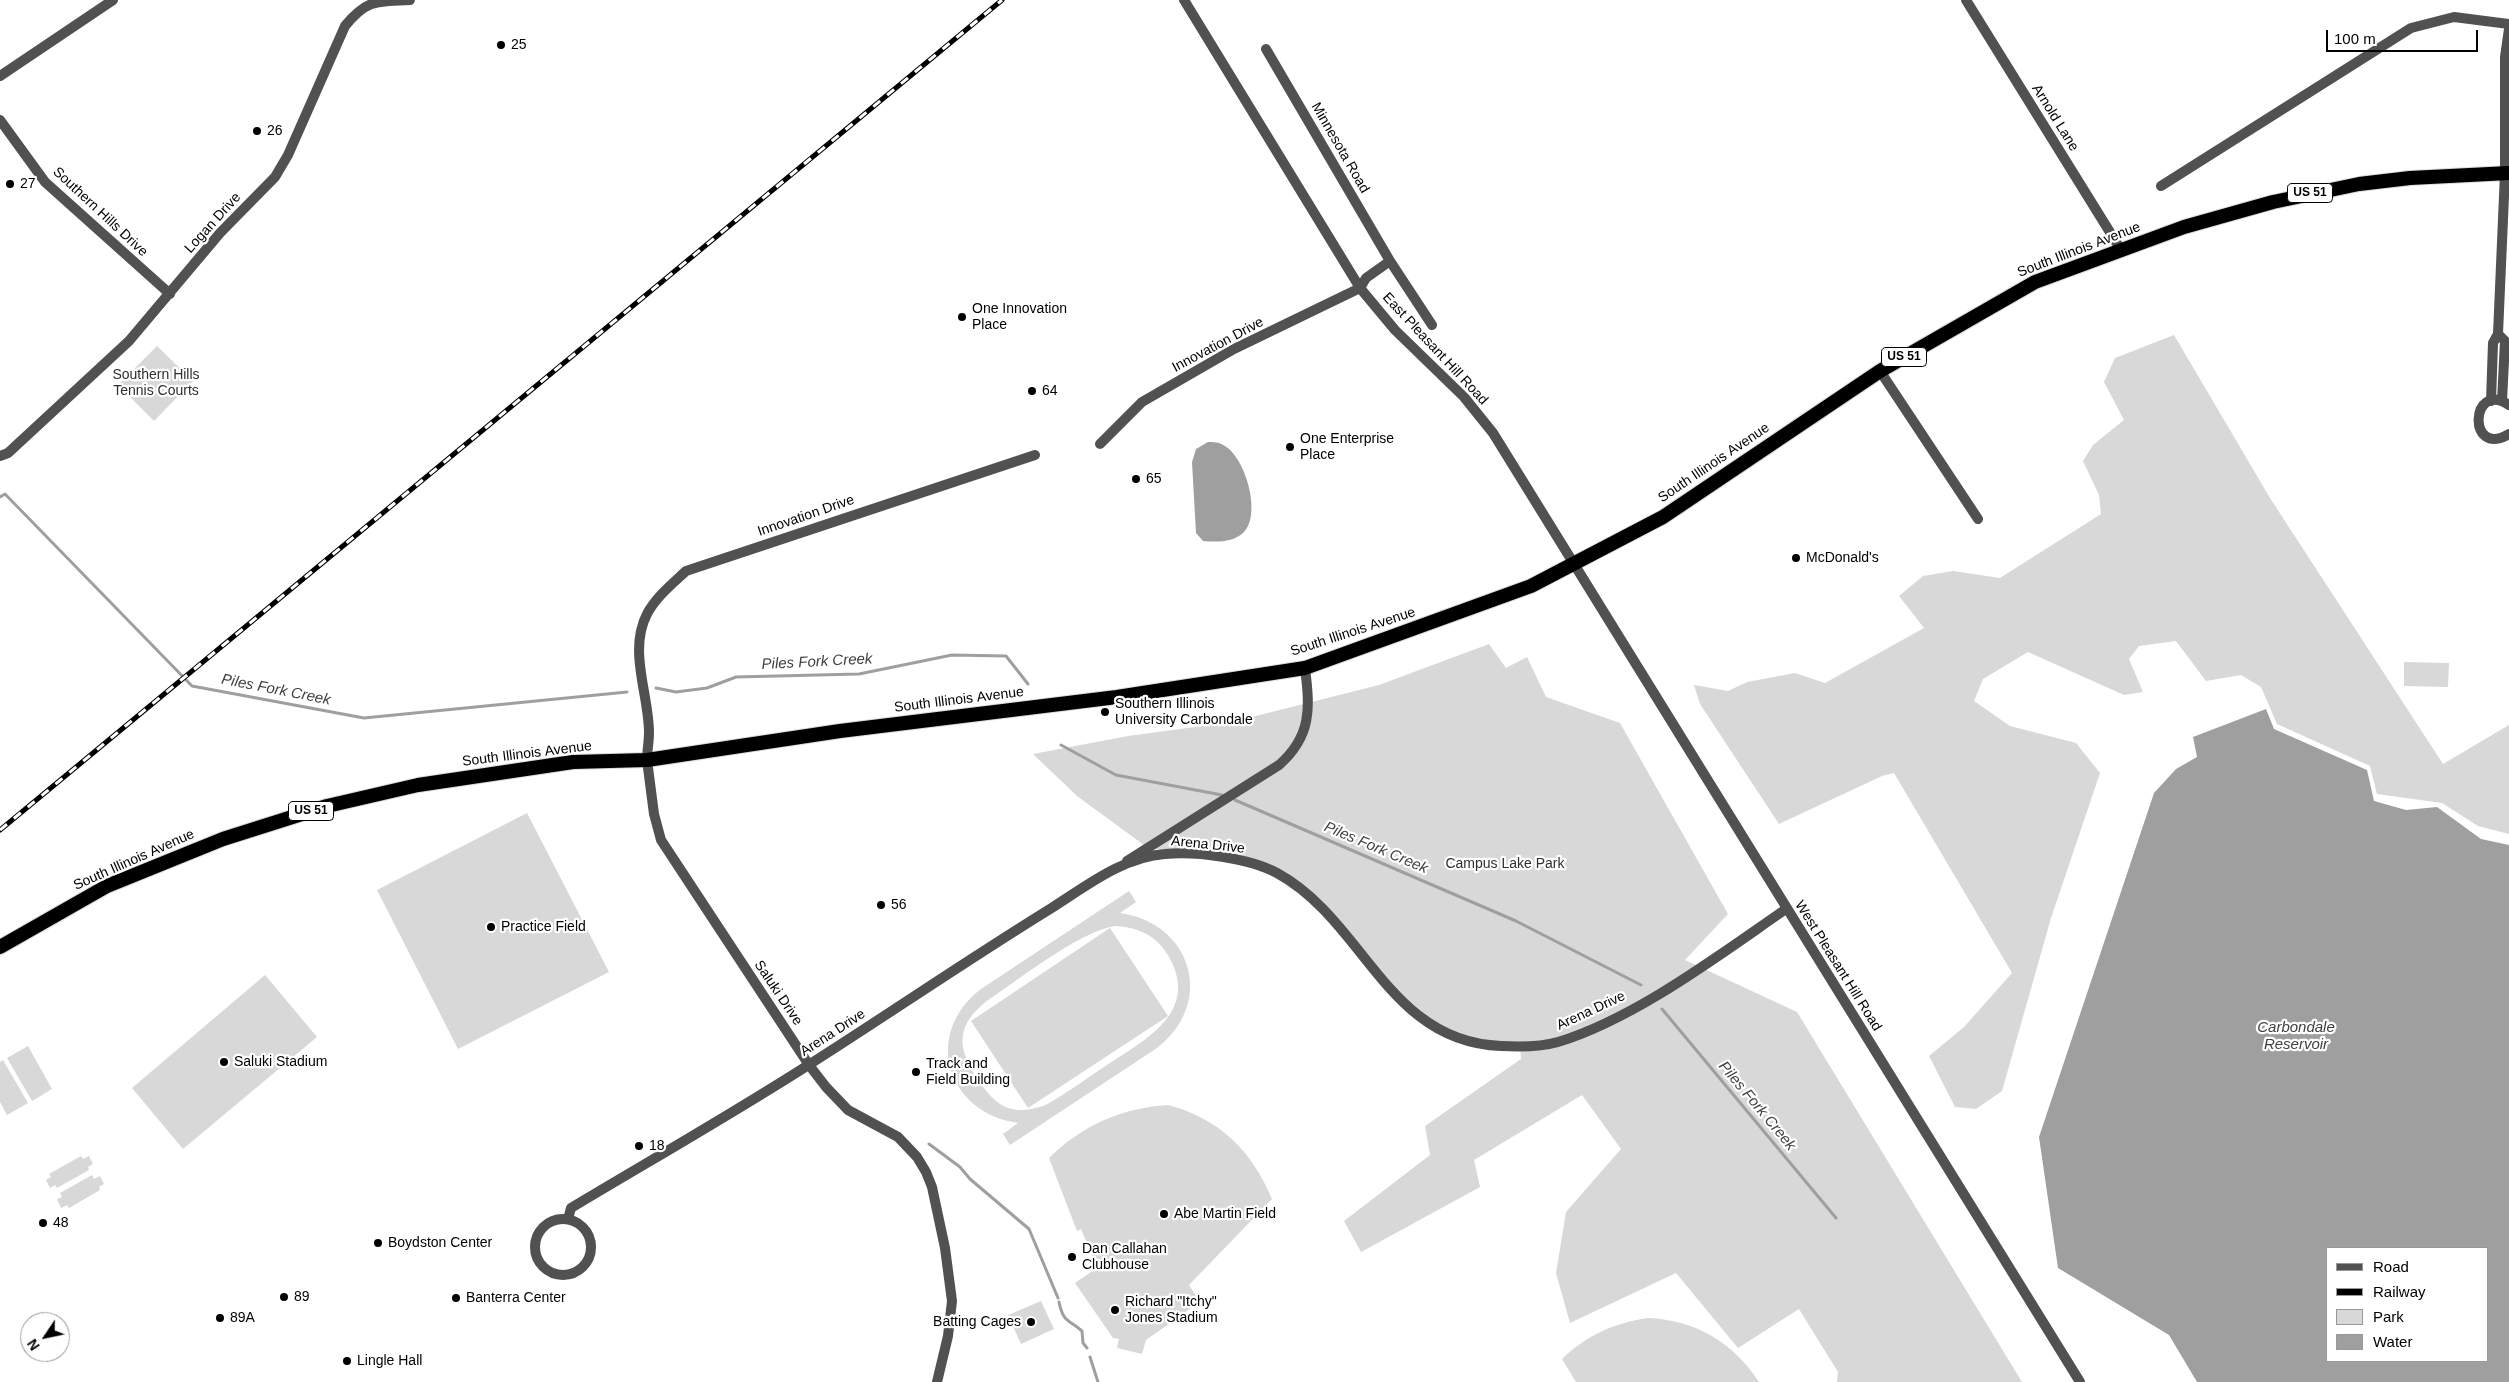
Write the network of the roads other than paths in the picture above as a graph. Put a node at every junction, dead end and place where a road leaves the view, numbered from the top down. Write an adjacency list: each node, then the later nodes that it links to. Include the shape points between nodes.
1 (113, 0): 8 (street)
2 (410, 0): 15 (street, Logan Drive, via 376,2 357,10 345,26 288,155 275,177 220,233)
3 (1184, 0): 14 (street, East Pleasant Hill Road)
4 (1966, 0): 12 (street, Arnold Lane)
5 (2509, 24): 11 (street, via 2454,17 2411,28)
6 (2509, 29): 10 (street, via 2506,57)
7 (1266, 49): 13 (street, Minnesota Road)
8 (0, 76)
9 (0, 120): 15 (street, Southern Hills Drive, via 45,182)
10 (2507, 173): 12 (highway, South Illinois Avenue / US 51, via 2410,178 2312,192 2211,219); 17 (street)
11 (2161, 186)
12 (2121, 250): 18 (highway, South Illinois Avenue / US 51, via 2035,282)
13 (1390, 261): 14 (street, via 1366,278); 16 (street, Minnesota Road)
14 (1360, 288): 22 (street, Innovation Drive, via 1234,349 1142,402); 26 (street, East Pleasant Hill Road, via 1395,330 1464,397 1493,433)
15 (170, 294): 24 (street, Logan Drive, via 129,341 8,453)
16 (1432, 325)
17 (2498, 334): 19 (street, via 2493,344); 20 (street, via 2505,341)
18 (1880, 371): 25 (street); 26 (highway, South Illinois Avenue / US 51, via 1663,517)
19 (2491, 401): 20 (street); 21 (street, via 2478,415 2480,429 2497,439)
20 (2506, 403)
21 (2509, 434)
22 (1100, 444)
23 (1035, 455): 28 (street, Innovation Drive, via 686,571 661,594 647,614 640,634 649,732)
24 (0, 456)
25 (1978, 519)
26 (1574, 563): 27 (highway, South Illinois Avenue / US 51, via 1531,586); 30 (street, West Pleasant Hill Road)
27 (1305, 668): 28 (highway, South Illinois Avenue / US 51, via 1117,697 840,731); 29 (street, via 1307,724 1293,752 1279,765)
28 (647, 760): 31 (highway, South Illinois Avenue / US 51, via 564,764 418,785 327,806 223,839 107,886); 32 (street, Saluki Drive, via 661,840)
29 (1120, 866): 30 (street, Arena Drive, via 1162,854 1193,854 1244,861 1276,873 1310,897 1350,938 1408,1008 1443,1032 1479,1045 1520,1047 1556,1042 1618,1016 1694,972); 32 (street, Arena Drive, via 993,944)
30 (1786, 909): 35 (street, West Pleasant Hill Road)
31 (0, 947)
32 (809, 1065): 33 (street, Arena Drive, via 571,1208); 34 (street, Saluki Drive, via 848,1110 898,1137 916,1157 932,1186 952,1301 948,1336)
33 (568, 1219): 33 (street, via 549,1222 536,1238 540,1263 555,1274 574,1273 589,1258 589,1236 578,1222)
34 (936, 1382)
35 (2080, 1382)

